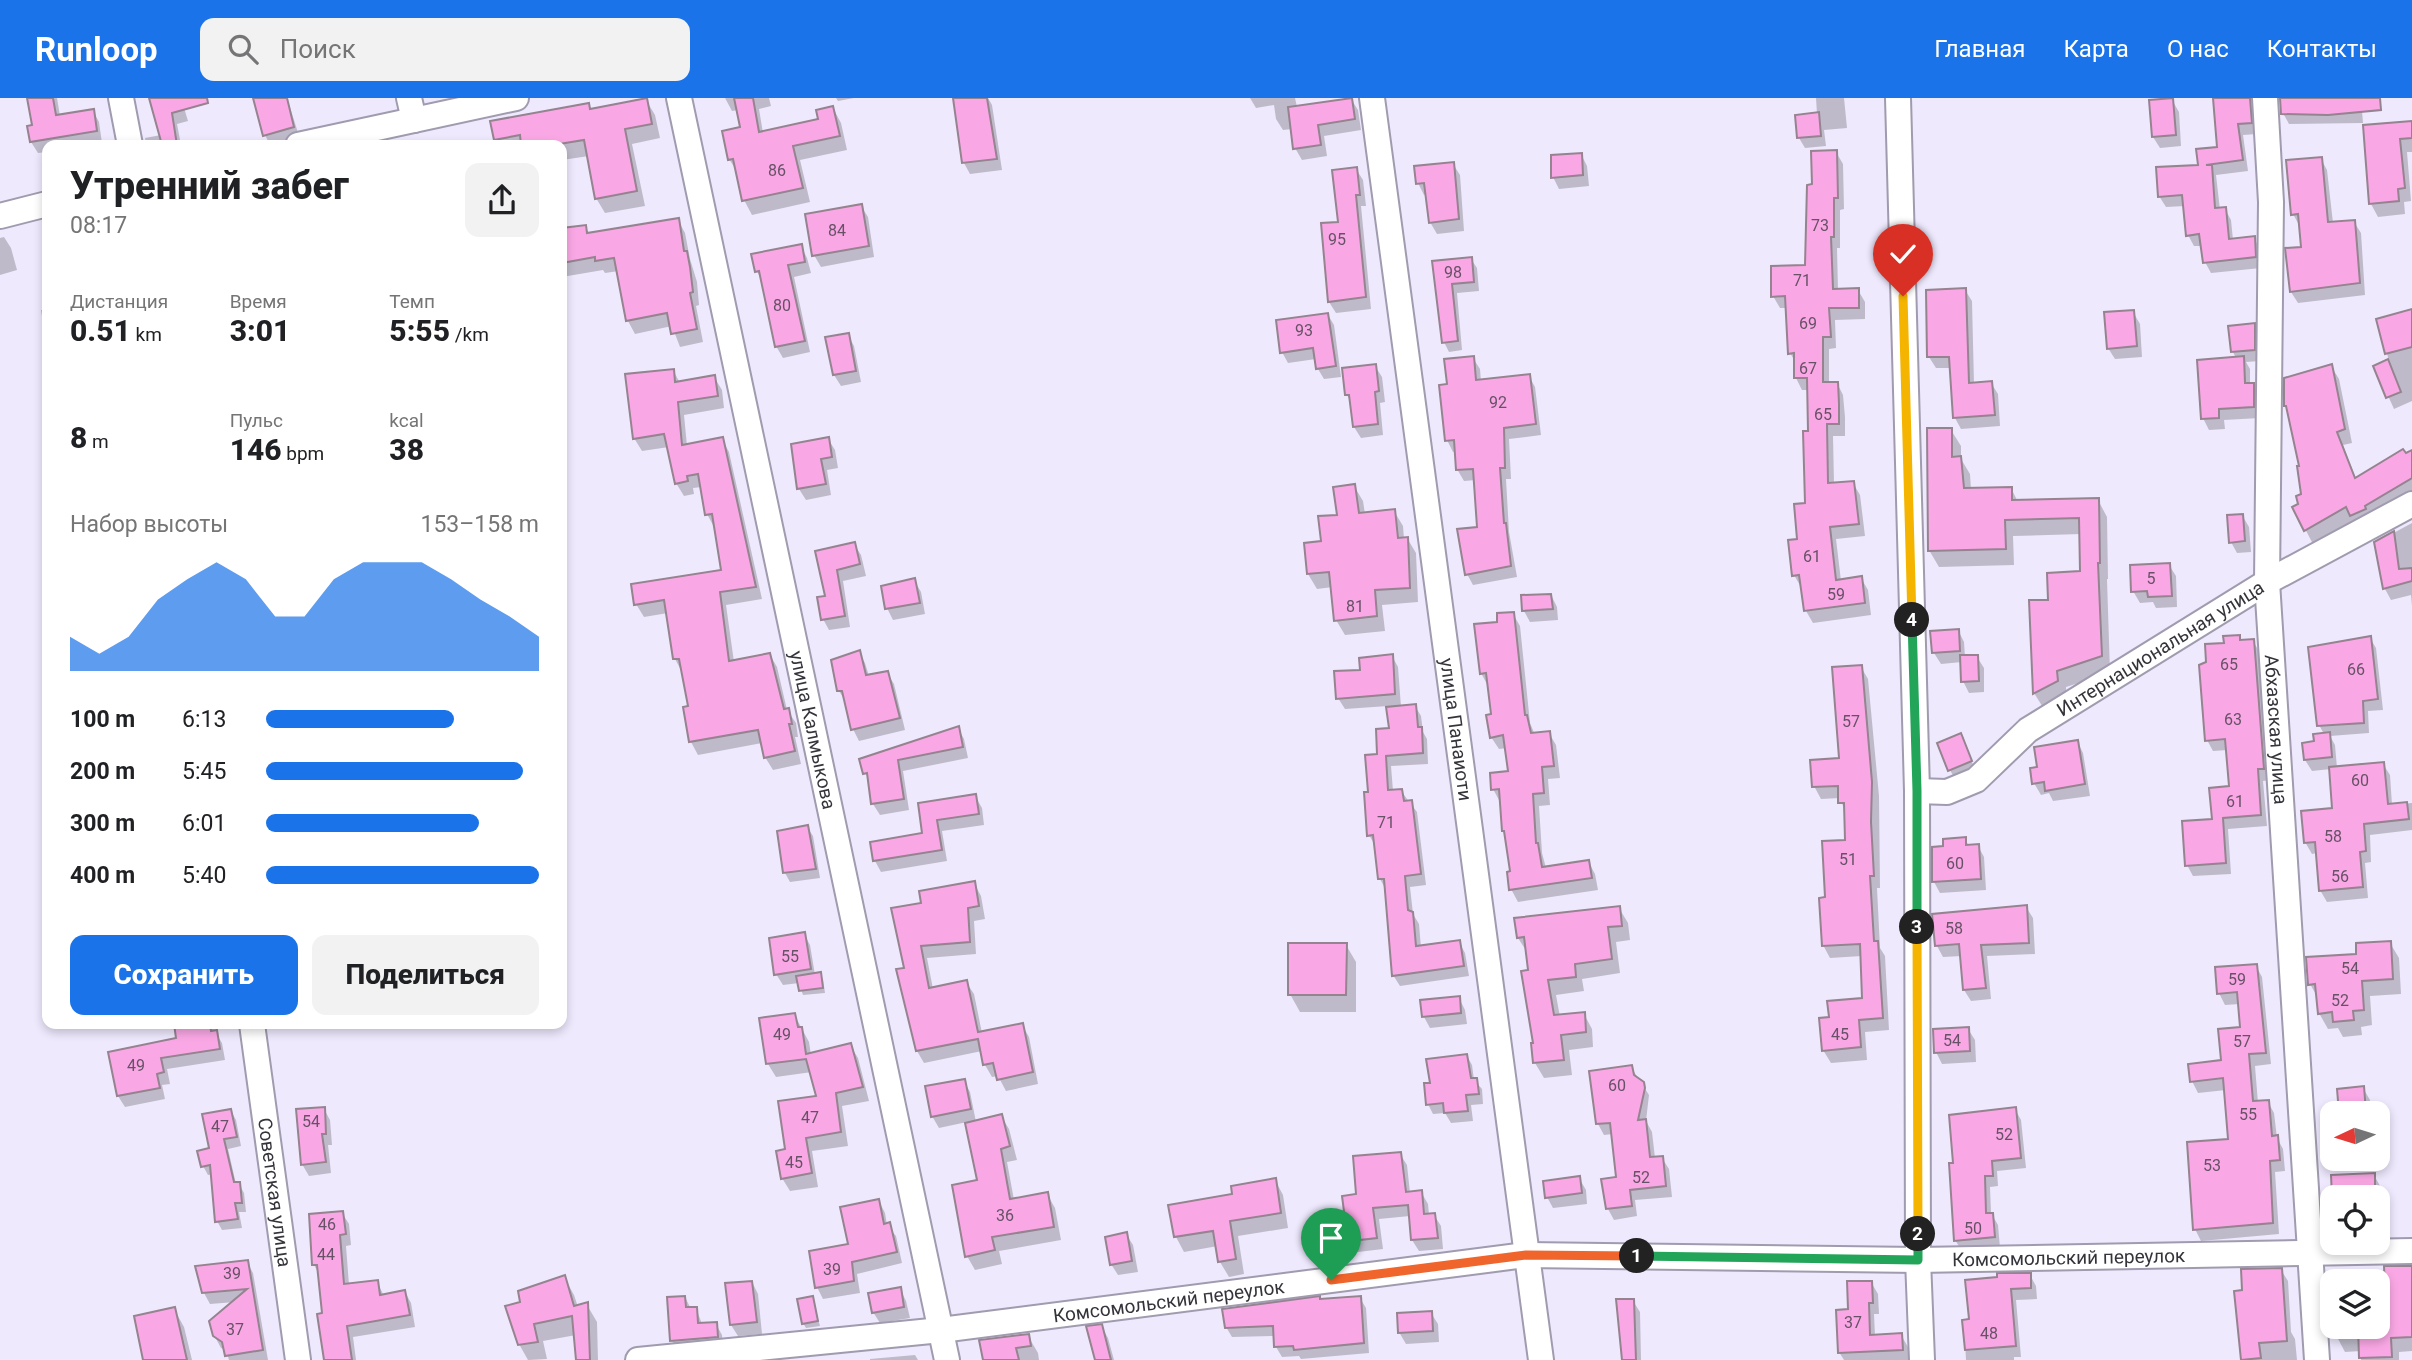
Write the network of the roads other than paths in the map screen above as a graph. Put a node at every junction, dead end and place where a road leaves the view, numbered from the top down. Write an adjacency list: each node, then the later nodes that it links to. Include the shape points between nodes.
1 (121, 98): 8 (street)
2 (516, 98): 7 (street)
3 (679, 98): 20 (street, улица Калмыкова)
4 (1372, 98): 18 (street, улица Панаиоти)
5 (1898, 98): 14 (street)
6 (2264, 98): 13 (street, Абхазская улица, via 2271,202)
7 (412, 109): 9 (street)
8 (129, 140)
9 (314, 140)
10 (42, 205): 11 (street)
11 (0, 216)
12 (2412, 504): 13 (street, Интернациональная улица)
13 (2267, 582): 14 (street, Интернациональная улица, via 2028,730 1976,780 1947,792); 17 (street, Абхазская улица)
14 (1917, 791): 19 (street)
15 (253, 1029): 21 (street, Советская улица)
16 (2412, 1251): 17 (street, Комсомольский переулок)
17 (2311, 1252): 19 (street, Комсомольский переулок); 26 (street, Абхазская улица)
18 (1526, 1255): 19 (street, Комсомольский переулок); 20 (street, Комсомольский переулок); 24 (street, улица Панаиоти)
19 (1918, 1260): 25 (street)
20 (941, 1330): 22 (street, Комсомольский переулок); 23 (street, улица Калмыкова)
21 (294, 1359)
22 (638, 1360)
23 (947, 1360)
24 (1541, 1360)
25 (1922, 1360)
26 (2317, 1360)

